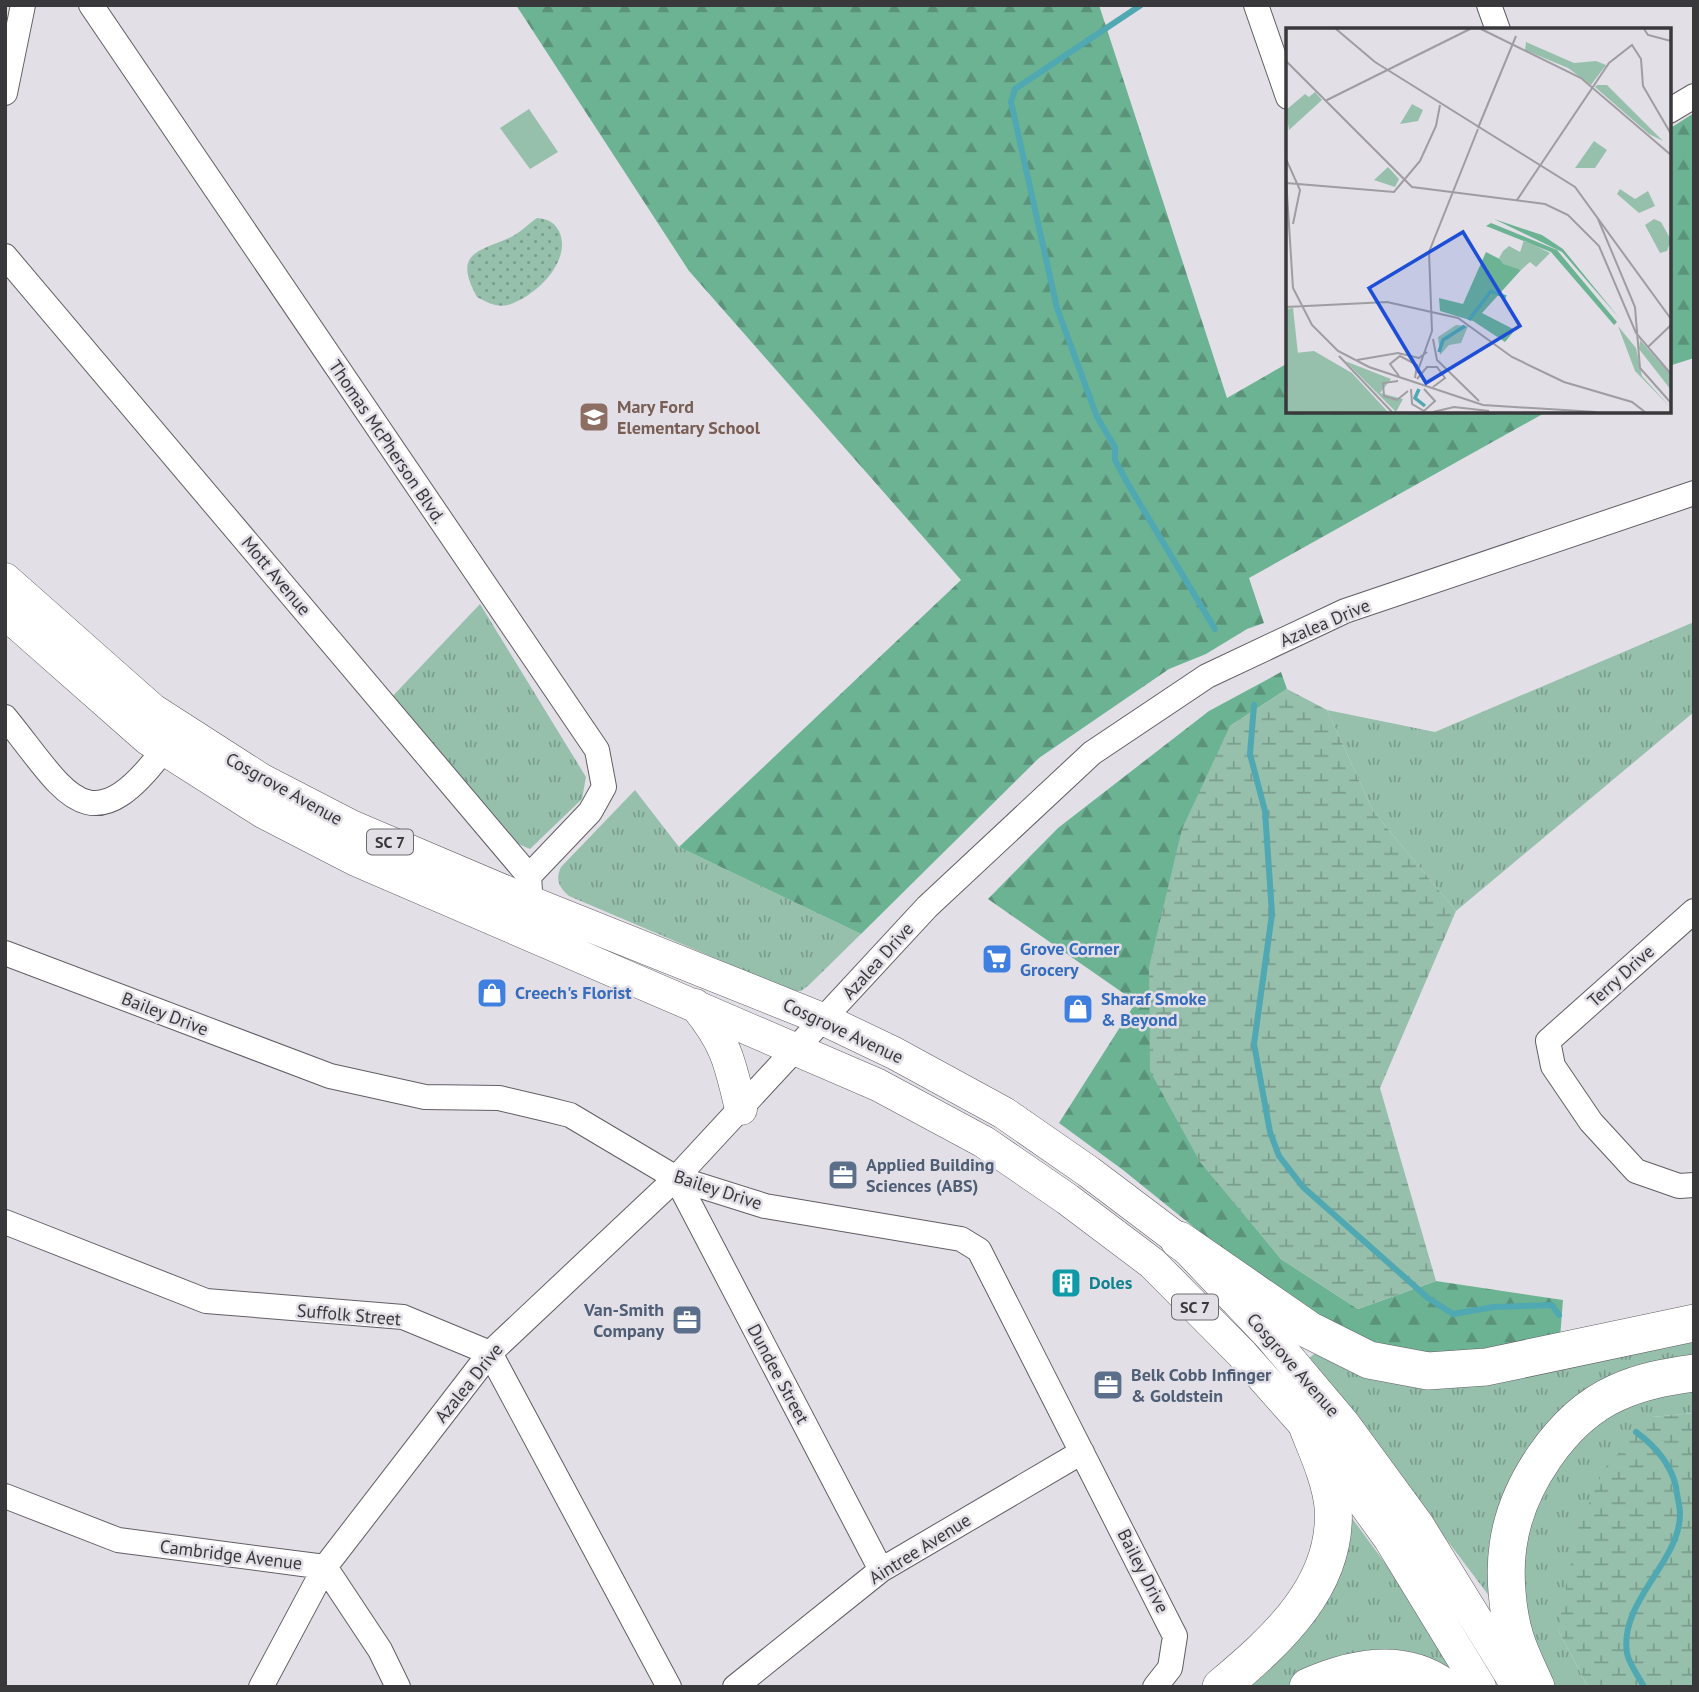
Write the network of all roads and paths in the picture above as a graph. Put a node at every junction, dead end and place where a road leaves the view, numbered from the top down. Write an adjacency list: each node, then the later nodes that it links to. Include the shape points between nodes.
1 (23, 5): 6 (street)
2 (91, 5): 16 (street, Thomas McPherson Blvd., via 597,750 604,788)
3 (1256, 5): 7 (street)
4 (1489, 5): 5 (street)
5 (1497, 28)
6 (6, 81)
7 (1286, 91)
8 (1694, 96): 9 (street)
9 (1671, 110)
10 (5, 256): 16 (street, Mott Avenue)
11 (1694, 494): 20 (street, Azalea Drive, via 1345,611 1207,676 1092,753 927,907)
12 (5, 579): 16 (main road, Cosgrove Avenue / SC 7, via 153,710 262,780 351,826)
13 (5, 613): 15 (main road, Cosgrove Avenue / SC 7)
14 (5, 717): 15 (street, via 65,790 89,803 111,802 126,793)
15 (164, 749): 19 (main road, Cosgrove Avenue / SC 7, via 262,812 356,860)
16 (529, 889): 20 (main road, Cosgrove Avenue / SC 7)
17 (1694, 911): 24 (street, Terry Drive, via 1548,1041 1553,1066 1591,1122 1636,1171)
18 (5, 953): 23 (street, Bailey Drive, via 330,1076 425,1097 499,1098 570,1115)
19 (694, 1004): 21 (main road, Cosgrove Avenue / SC 7); 22 (main road, via 724,1045)
20 (825, 1020): 21 (street, Azalea Drive); 26 (main road, Cosgrove Avenue / SC 7, via 1004,1113)
21 (799, 1048): 22 (street, Azalea Drive); 30 (main road, Cosgrove Avenue / SC 7, via 984,1142 1067,1199 1152,1263)
22 (741, 1109): 23 (street, Azalea Drive)
23 (676, 1178): 28 (street, Azalea Drive); 31 (street, Bailey Drive, via 765,1206 961,1239 979,1250); 34 (street, Dundee Street)
24 (1686, 1186)
25 (5, 1222): 28 (street, Suffolk Street, via 206,1301 403,1317)
26 (1179, 1240): 27 (highway, via 1309,1330 1368,1360 1428,1371 1486,1367); 44 (main road, Cosgrove Avenue / SC 7, via 1270,1336 1344,1424 1418,1525)
27 (1694, 1323)
28 (490, 1353): 33 (street, Azalea Drive); 37 (street)
29 (1694, 1373): 45 (highway, via 1653,1379 1623,1390 1577,1419 1544,1460 1520,1504 1508,1547 1509,1592 1515,1637)
30 (1308, 1428): 40 (highway, via 1333,1505 1332,1538 1319,1581 1290,1624); 43 (main road, Cosgrove Avenue / SC 7, via 1390,1538)
31 (1082, 1452): 34 (street, Aintree Avenue); 39 (street, Bailey Drive, via 1175,1636 1170,1668)
32 (5, 1496): 33 (street, Cambridge Avenue, via 118,1540)
33 (325, 1567): 35 (street, Azalea Drive); 36 (street, Cambridge Avenue, via 380,1650)
34 (881, 1570): 38 (street, Aintree Avenue)
35 (261, 1687)
36 (398, 1687)
37 (669, 1687)
38 (735, 1687)
39 (1155, 1687)
40 (1221, 1687)
41 (1308, 1687): 42 (highway, via 1345,1671 1389,1667)
42 (1444, 1687)
43 (1480, 1687)
44 (1518, 1687)
45 (1536, 1687)

